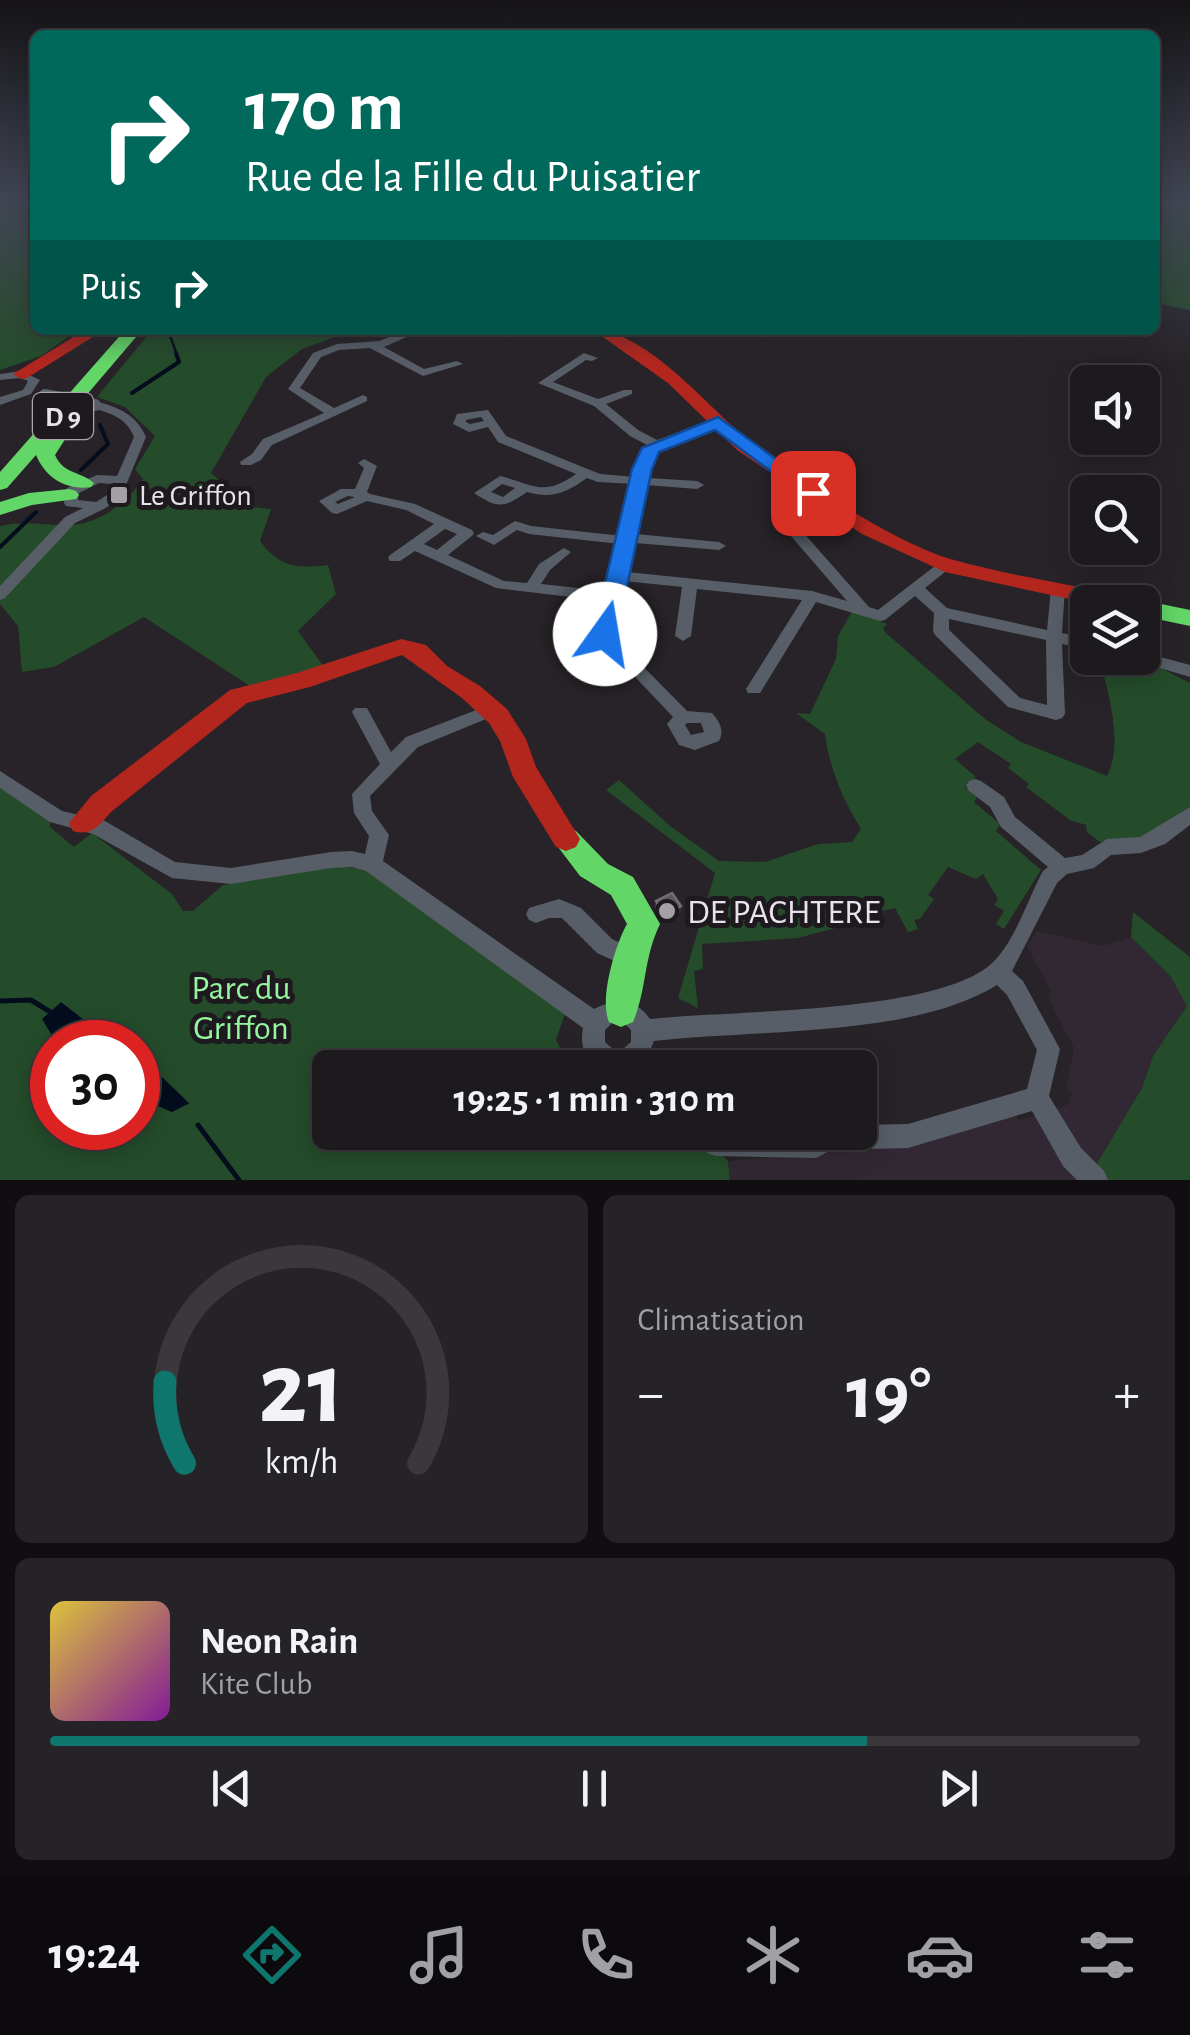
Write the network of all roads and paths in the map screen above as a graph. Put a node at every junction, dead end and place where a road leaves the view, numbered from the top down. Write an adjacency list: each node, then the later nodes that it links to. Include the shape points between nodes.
1 (88, 335): 8 (main road)
2 (124, 335): 20 (main road, D 9); 24 (main road, D 9); 27 (main road, via 45,456)
3 (401, 335): 5 (street)
4 (608, 335): 15 (main road, via 674,379)
5 (373, 344): 7 (street, via 423,373); 13 (street, via 317,355 294,388)
6 (592, 358): 12 (street, via 584,356 544,382)
7 (456, 364)
8 (16, 381): 11 (street); 17 (street, bridge, via 134,421 140,437)
9 (628, 392): 12 (street)
10 (364, 399): 13 (street)
11 (3, 402)
12 (598, 402): 16 (street)
13 (333, 413): 18 (street, via 267,442)
14 (491, 423): 21 (street, via 502,439)
15 (718, 423): 16 (street); 38 (main road, via 869,530)
16 (656, 445): 22 (street)
17 (128, 459): 23 (street); 27 (street)
18 (246, 462)
19 (364, 463): 29 (street, via 371,466 363,495)
20 (0, 465)
21 (586, 473): 22 (street); 26 (street, via 559,492 545,495)
22 (640, 481): 25 (street); 32 (street)
23 (121, 483): 27 (street); 27 (street, via 119,496 99,506)
24 (0, 484)
25 (696, 485)
26 (525, 487)
27 (79, 497): 28 (main road, via 29,500); 45 (street)
28 (0, 510)
29 (444, 523): 31 (street); 33 (street)
30 (789, 525): 50 (street)
31 (475, 534): 32 (street, via 494,541 515,524); 36 (street)
32 (629, 539): 34 (street); 39 (street)
33 (414, 544): 36 (street); 37 (street)
34 (719, 546)
35 (564, 552): 42 (street)
36 (438, 556): 42 (street, via 501,586)
37 (395, 558)
38 (946, 564): 41 (street); 43 (main road)
39 (619, 576): 40 (street); 47 (street)
40 (690, 584): 46 (street); 52 (street)
41 (916, 588): 48 (street); 50 (street)
42 (531, 589): 47 (street)
43 (1058, 590): 44 (main road); 53 (street)
44 (1070, 592)
45 (0, 595)
46 (812, 596): 50 (street); 57 (street)
47 (612, 597): 60 (street, via 604,626 609,641)
48 (942, 612): 53 (street); 53 (street, via 940,631 979,672 1014,703 1056,714)
49 (1160, 612): 51 (main road)
50 (872, 613)
51 (1190, 618)
52 (683, 636)
53 (1054, 636): 54 (street)
54 (1070, 640)
55 (1160, 662): 56 (street)
56 (1190, 671)
57 (754, 689)
58 (492, 710): 61 (street, via 412,742); 65 (main road, via 417,651 401,647 239,696); 69 (main road, via 574,852 622,886 636,907 644,924)
59 (361, 712): 61 (street)
60 (683, 716)
61 (390, 766): 66 (street, via 361,794 363,813 379,835)
62 (0, 778): 65 (street, via 57,817)
63 (975, 786): 67 (street)
64 (1190, 815): 67 (street, via 1142,845 1107,847 1087,862)
65 (83, 823): 66 (street, via 172,870 208,876 331,860)
66 (372, 864): 72 (street)
67 (1062, 867): 70 (street, via 1050,877)
68 (536, 914): 69 (street, via 549,908 571,913 598,941)
69 (630, 958): 71 (main road)
70 (998, 972): 73 (street, via 975,987 846,1016); 74 (street, via 1016,988 1049,1048)
71 (622, 1011): 72 (street); 73 (street)
72 (595, 1024): 73 (street, via 594,1045 610,1060 640,1050)
73 (643, 1031)
74 (1036, 1098): 75 (street, via 908,1136); 76 (street, via 1072,1157)
75 (877, 1137)
76 (1095, 1180)

